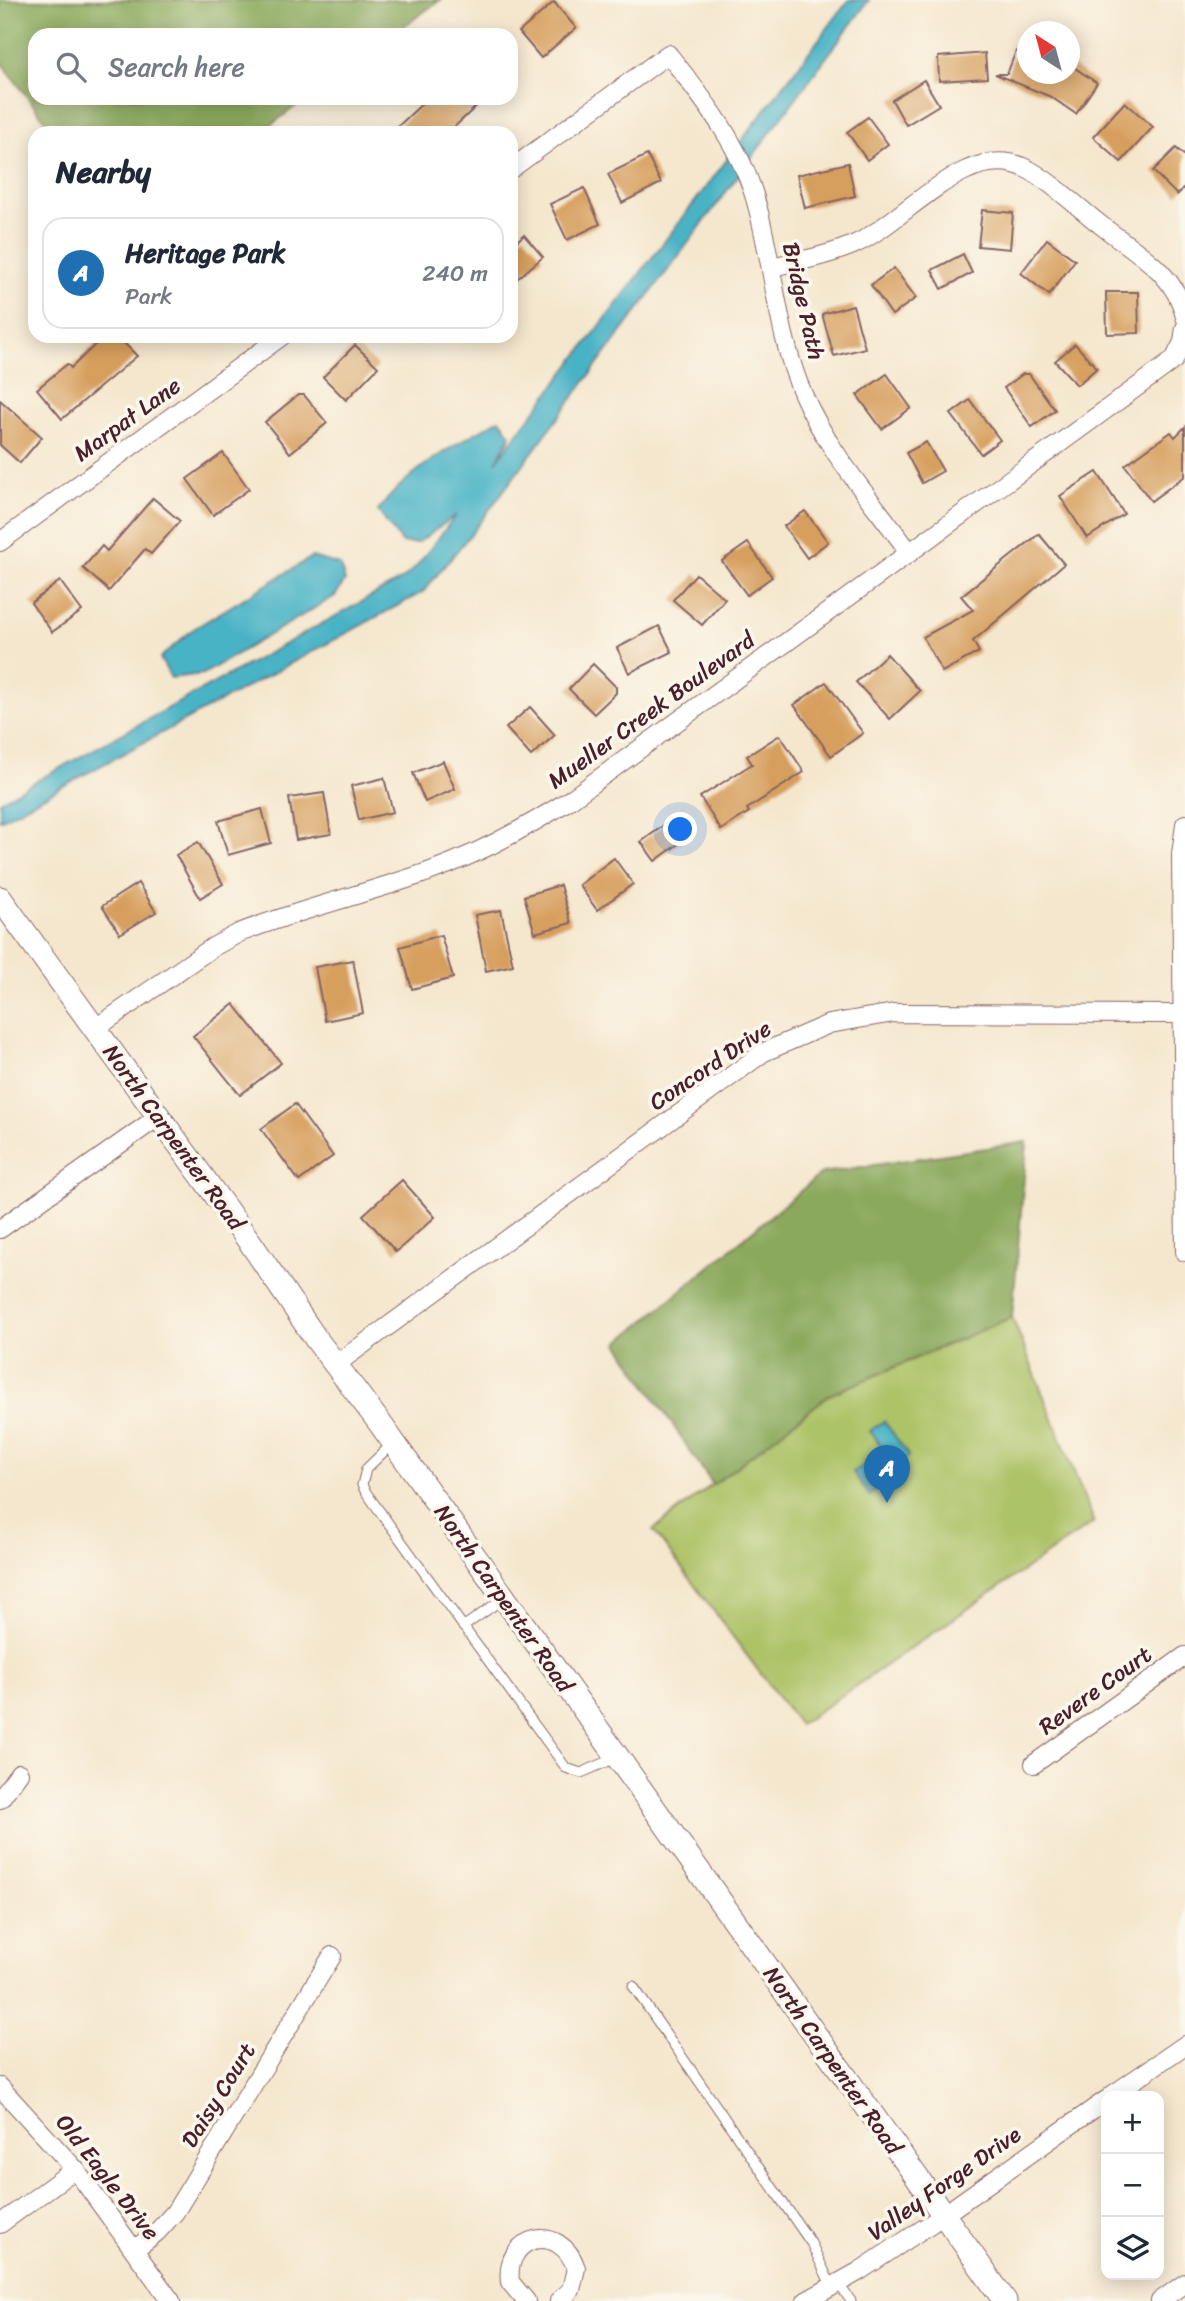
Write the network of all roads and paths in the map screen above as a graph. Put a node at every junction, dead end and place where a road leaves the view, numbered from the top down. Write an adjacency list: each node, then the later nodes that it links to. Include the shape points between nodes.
1 (518, 164): 2 (street, Bridge Path, via 668,54 709,105 734,148 758,206)
2 (771, 267): 3 (street, via 854,244 967,168 995,160 1025,168 1165,274 1181,299); 7 (street, Bridge Path, via 792,362 807,403 832,446)
3 (1185, 317)
4 (1184, 335): 7 (street, Mueller Creek Boulevard, via 1174,360)
5 (268, 343): 6 (street, Marpat Lane)
6 (0, 542)
7 (910, 553): 11 (street, Mueller Creek Boulevard, via 529,826 428,872 239,933)
8 (1185, 824): 10 (street, via 1181,855)
9 (0, 898): 11 (street, North Carpenter Road)
10 (1184, 1014): 14 (street); 15 (street, Concord Drive, via 894,1013 829,1024 798,1035 764,1052)
11 (96, 1028): 12 (street, North Carpenter Road)
12 (158, 1117): 13 (street); 15 (street, North Carpenter Road)
13 (0, 1229)
14 (1185, 1252)
15 (335, 1365): 16 (street, North Carpenter Road)
16 (393, 1442): 17 (street, North Carpenter Road); 18 (lane, via 366,1469 362,1485)
17 (504, 1598): 18 (lane); 20 (street, North Carpenter Road)
18 (463, 1628): 20 (lane, via 566,1768 581,1773)
19 (1185, 1656): 21 (street, Revere Court)
20 (618, 1757): 31 (street, North Carpenter Road)
21 (1034, 1764)
22 (19, 1773): 23 (street)
23 (0, 1799)
24 (332, 1956): 33 (street, Daisy Court, via 175,2212)
25 (633, 1986): 35 (lane, via 811,2243)
26 (1185, 2045): 28 (street)
27 (0, 2087): 30 (street, Old Eagle Drive)
28 (1118, 2091)
29 (1101, 2104): 31 (street, Valley Forge Drive)
30 (75, 2169): 32 (street); 33 (street, Old Eagle Drive)
31 (944, 2214): 35 (street, Valley Forge Drive); 41 (street, North Carpenter Road)
32 (0, 2224)
33 (134, 2250): 37 (street, Old Eagle Drive)
34 (1185, 2283): 42 (street)
35 (834, 2284): 39 (street, Valley Forge Drive); 40 (lane)
36 (562, 2300): 38 (street, via 576,2268 566,2248 545,2239 524,2244 511,2261 510,2282)
37 (172, 2301)
38 (526, 2301)
39 (806, 2301)
40 (851, 2301)
41 (1004, 2301)
42 (1160, 2301)

